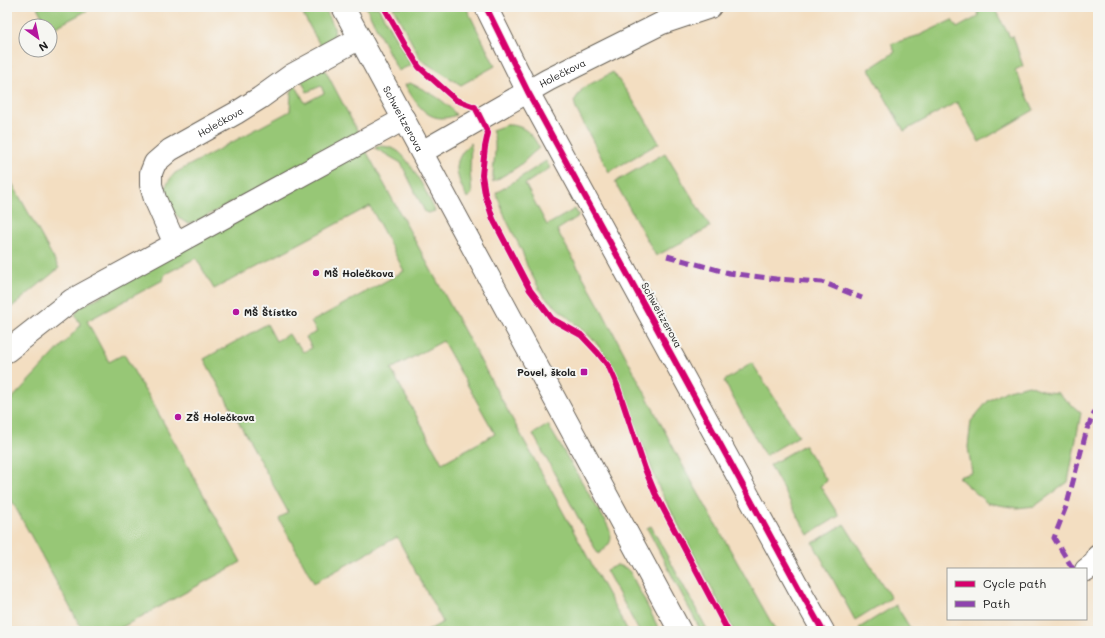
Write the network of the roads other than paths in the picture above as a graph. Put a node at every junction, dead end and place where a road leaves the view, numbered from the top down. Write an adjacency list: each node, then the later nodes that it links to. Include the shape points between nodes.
1 (343, 7): 4 (street, Schweitzerova)
2 (486, 7): 5 (street, Schweitzerova)
3 (710, 7): 5 (street, Holečkova, via 662,23)
4 (360, 38): 6 (street, Schweitzerova); 8 (street, Holečkova, via 292,75 236,113 170,150 155,163 151,173 155,200)
5 (528, 92): 7 (street, Holečkova); 13 (street, Schweitzerova)
6 (404, 120): 7 (street, Schweitzerova); 8 (street)
7 (422, 152): 12 (street, Schweitzerova)
8 (175, 244): 9 (street, via 72,300)
9 (7, 351)
10 (1098, 556): 11 (street, via 1095,563)
11 (1087, 569)
12 (680, 631)
13 (823, 631)

